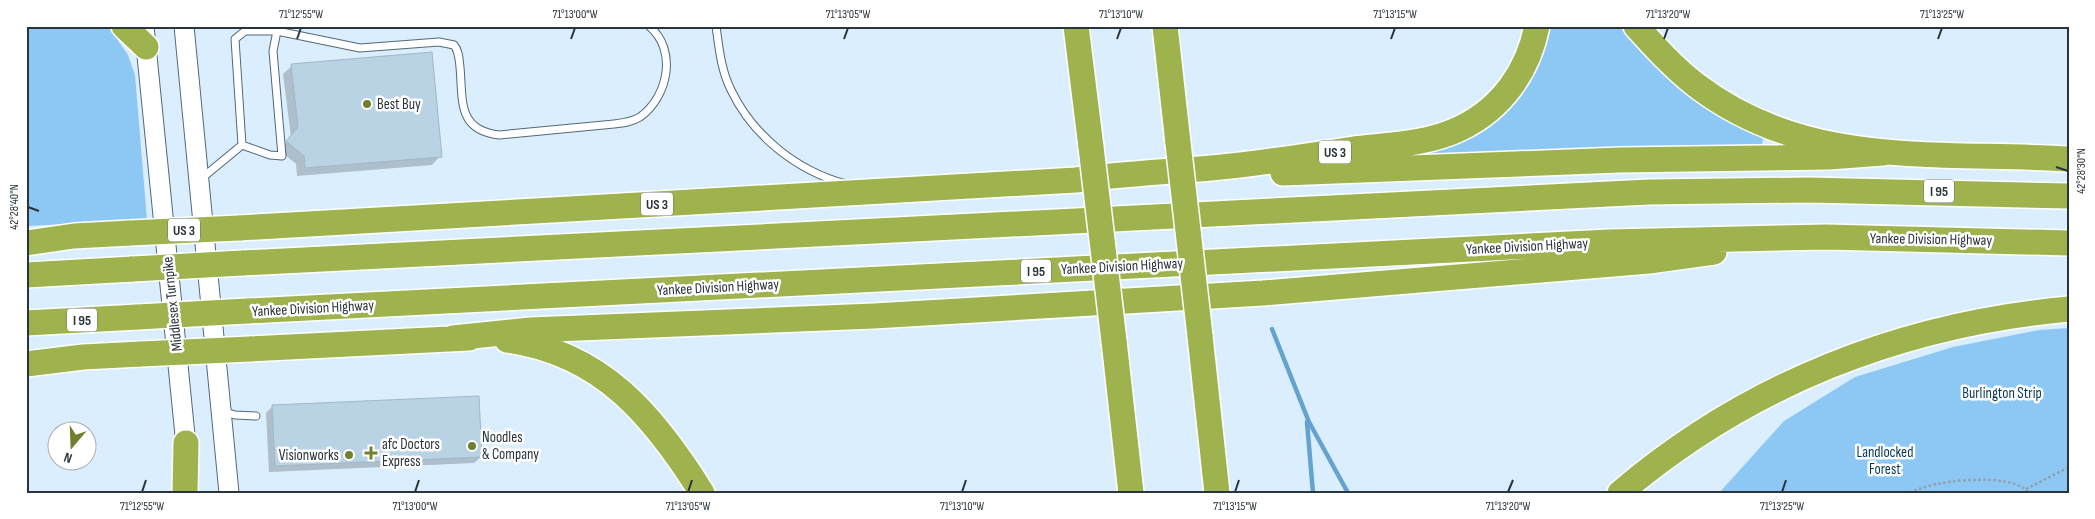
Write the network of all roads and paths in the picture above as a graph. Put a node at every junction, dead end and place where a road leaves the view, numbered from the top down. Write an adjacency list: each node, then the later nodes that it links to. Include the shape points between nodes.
1 (124, 26): 10 (highway)
2 (184, 26): 14 (main road)
3 (649, 26): 8 (lane, via 664,51 666,76 657,98 640,116 614,124 508,135 483,132 467,119 454,45 439,42 353,47)
4 (716, 26): 16 (lane, via 730,90 766,139 820,175 865,188)
5 (1165, 26): 40 (highway, bridge)
6 (1537, 26): 15 (highway, US 3, via 1525,64 1507,92 1483,114 1450,133 1422,140 1239,165)
7 (1636, 26): 12 (highway, via 1684,76 1748,118 1812,142)
8 (278, 28): 11 (lane, via 245,31 235,39); 11 (lane, via 273,51 282,156)
9 (1076, 33): 39 (highway, bridge)
10 (145, 37): 32 (main road, Middlesex Turnpike)
11 (242, 145): 14 (lane)
12 (1883, 153): 13 (highway); 15 (highway, via 1530,163 1119,182)
13 (2069, 158)
14 (200, 180): 30 (main road)
15 (1076, 180): 16 (highway, US 3)
16 (891, 190): 19 (highway, US 3, bridge)
17 (2069, 196): 23 (highway, I 95, bridge, via 1809,190 1649,192)
18 (26, 234): 19 (highway)
19 (74, 236): 21 (highway, US 3)
20 (1826, 237): 22 (highway, Yankee Division Highway / I 95); 25 (highway, Yankee Division Highway / I 95, bridge, via 1517,246); 26 (highway, via 1649,261 1308,290 865,316 530,330)
21 (26, 243)
22 (2069, 243)
23 (26, 275)
24 (2069, 309): 41 (highway, via 1961,324 1829,364 1778,388 1708,428 1659,461)
25 (26, 323)
26 (453, 338): 28 (highway, bridge); 38 (highway, via 497,339 527,344 565,356 600,375 655,423)
27 (26, 356): 28 (highway)
28 (83, 358): 29 (highway)
29 (26, 364)
30 (221, 410): 31 (lane, via 235,415); 37 (main road)
31 (256, 416)
32 (186, 444): 35 (highway); 36 (main road, Middlesex Turnpike)
33 (2069, 467): 34 (path)
34 (2026, 489): 42 (path, via 2000,479 1981,479 1962,480); 43 (path)
35 (185, 493)
36 (192, 493)
37 (229, 493)
38 (702, 493)
39 (1131, 493)
40 (1218, 493)
41 (1620, 493)
42 (1910, 493)
43 (2029, 493)

